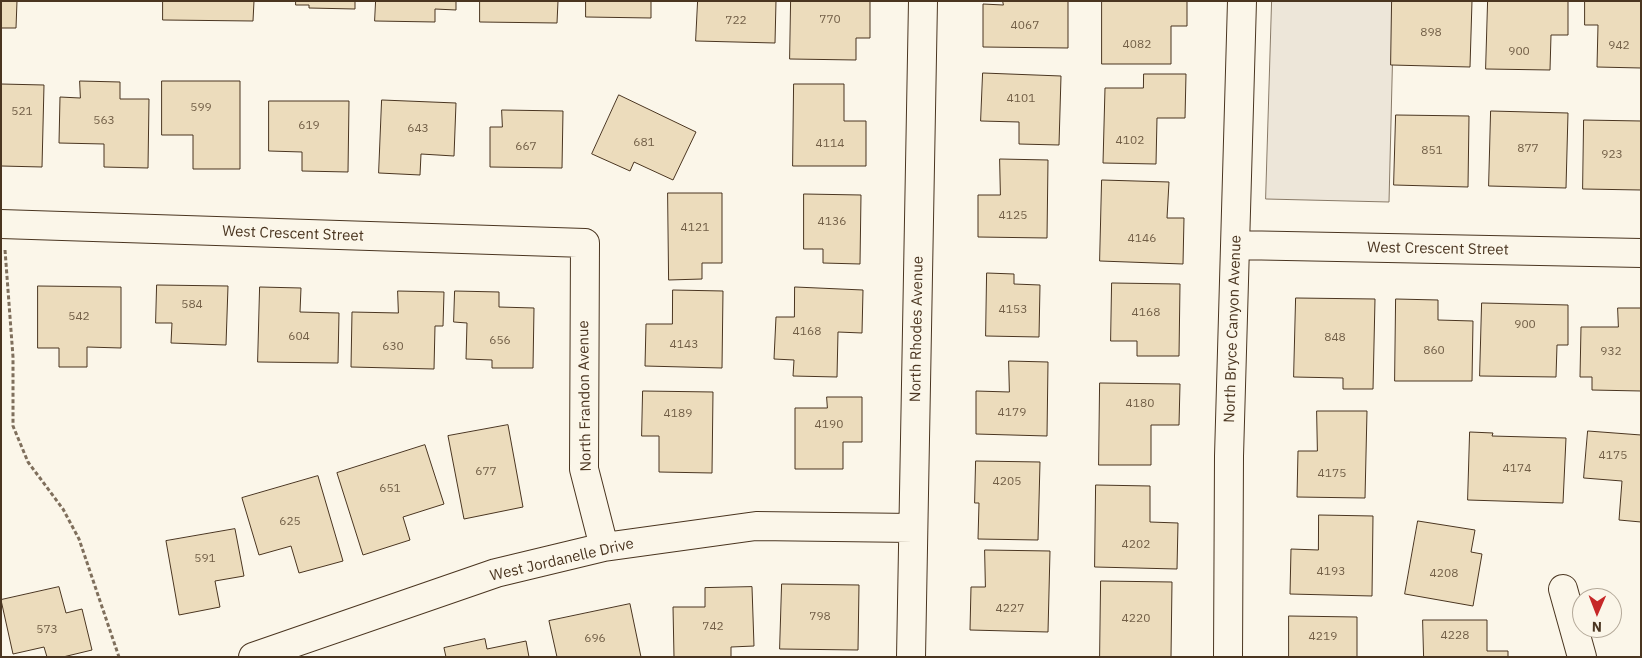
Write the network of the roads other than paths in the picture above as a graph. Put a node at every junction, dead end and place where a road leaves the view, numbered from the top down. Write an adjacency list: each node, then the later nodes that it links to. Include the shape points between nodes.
1 (923, 1): 7 (street, North Rhodes Avenue)
2 (1242, 1): 5 (street, North Bryce Canyon Avenue)
3 (3, 237): 4 (street, West Crescent Street)
4 (585, 243): 8 (street, North Frandon Avenue, via 584,469)
5 (1236, 244): 6 (street, West Crescent Street); 12 (street, North Bryce Canyon Avenue, via 1229,456)
6 (1641, 253)
7 (913, 528): 8 (street, West Jordanelle Drive, via 756,526); 11 (street, North Rhodes Avenue)
8 (604, 547): 10 (street, West Jordanelle Drive, via 496,573)
9 (1563, 589): 13 (street)
10 (252, 657)
11 (911, 657)
12 (1228, 657)
13 (1582, 657)

